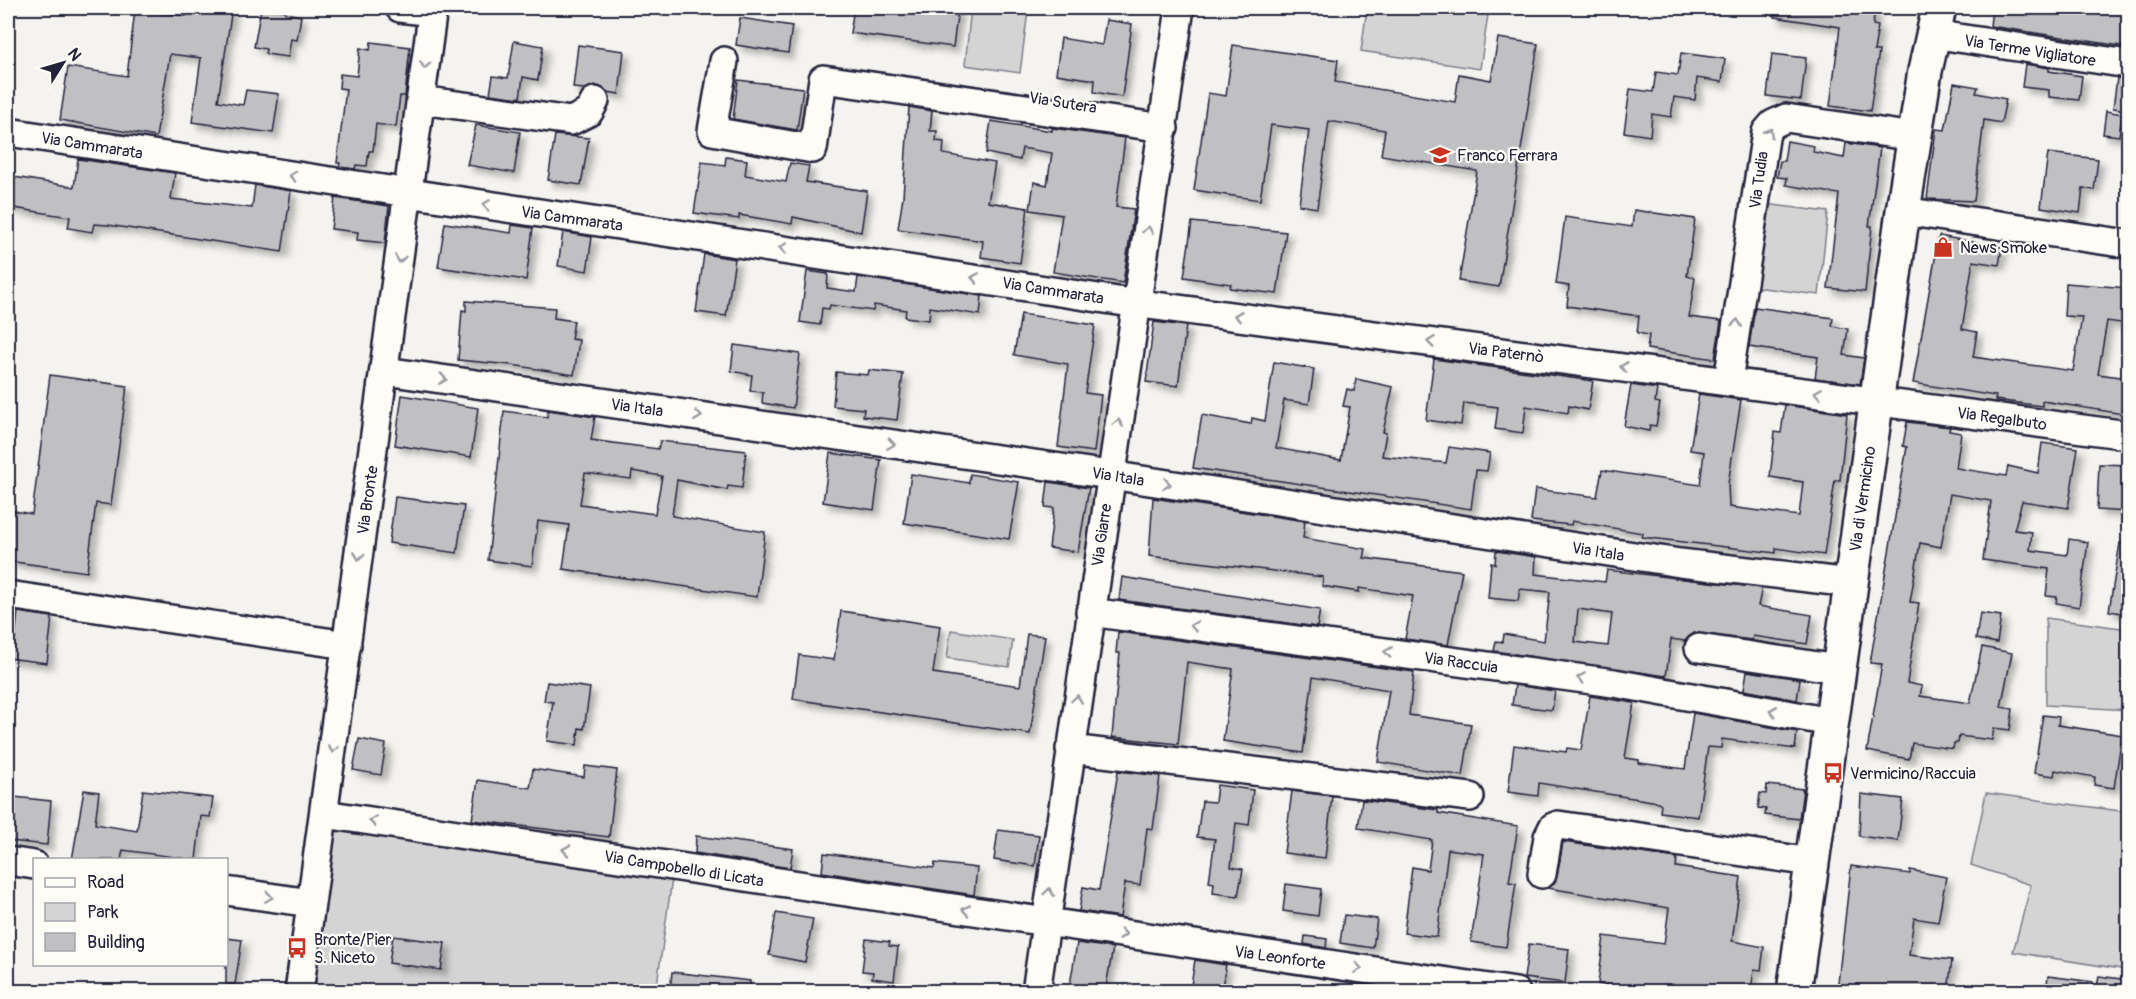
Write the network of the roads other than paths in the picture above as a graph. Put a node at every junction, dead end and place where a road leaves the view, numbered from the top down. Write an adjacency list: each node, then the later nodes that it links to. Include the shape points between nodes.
1 (400, 8): 3 (street)
2 (1180, 8): 10 (street, Via Giarre)
3 (433, 10): 8 (street, Via Bronte, one-way to 8)
4 (1935, 21): 6 (street, Via Terme Vigliatore); 12 (main road, Via di Vermicino)
5 (724, 61): 10 (street, via 712,131 813,149 823,79)
6 (2128, 64)
7 (878, 74): 10 (street, Via Sutera)
8 (421, 99): 9 (street, via 571,121 589,112); 13 (street, Via Bronte)
9 (595, 101)
10 (1164, 123): 16 (street, Via Giarre, one-way to 10)
11 (8, 132): 13 (street, Via Cammarata, one-way to 11)
12 (1914, 136): 14 (main road, Via di Vermicino); 18 (street, Via Tudia, one-way to 12, via 1767,132 1778,121 1791,118)
13 (409, 194): 16 (street, Via Cammarata, one-way to 13); 17 (street, Via Bronte, one-way to 17)
14 (1903, 211): 15 (street); 19 (main road, Via di Vermicino)
15 (2128, 244)
16 (1137, 303): 18 (street, Via Paternò, one-way to 16); 21 (street, Via Giarre, one-way to 16)
17 (385, 371): 21 (street, Via Itala, one-way to 21); 25 (street, Via Bronte, one-way to 25)
18 (1728, 381): 19 (street, Via Paternò, one-way to 18)
19 (1876, 400): 20 (street, Via Regalbuto); 22 (main road, Via di Vermicino)
20 (2128, 435)
21 (1110, 475): 22 (street, Via Itala, one-way to 22, via 1680,564); 24 (street, Via Giarre)
22 (1851, 583): 27 (main road, Via di Vermicino)
23 (8, 595): 25 (street)
24 (1090, 612): 28 (street, Via Raccuia, one-way to 24, via 1614,683); 29 (street, Via Giarre, one-way to 24)
25 (347, 645): 31 (street, Via Bronte, one-way to 31)
26 (1699, 648): 27 (street)
27 (1838, 669): 28 (main road, Via di Vermicino)
28 (1831, 722): 33 (main road, Via di Vermicino)
29 (1070, 749): 30 (street); 38 (street, Via Giarre, one-way to 29)
30 (1470, 797)
31 (324, 814): 37 (street, Via Bronte); 38 (street, Via Campobello di Licata, one-way to 31)
32 (8, 861): 34 (street)
33 (1812, 862): 35 (street, via 1558,825 1548,837); 42 (main road, Via di Vermicino)
34 (33, 865)
35 (1542, 874)
36 (228, 891): 37 (street, one-way to 37)
37 (311, 903): 39 (street, Via Bronte)
38 (1045, 922): 40 (street, Via Giarre); 41 (street, Via Leonforte, one-way to 41)
39 (298, 992)
40 (1036, 992)
41 (1516, 992)
42 (1794, 992)

